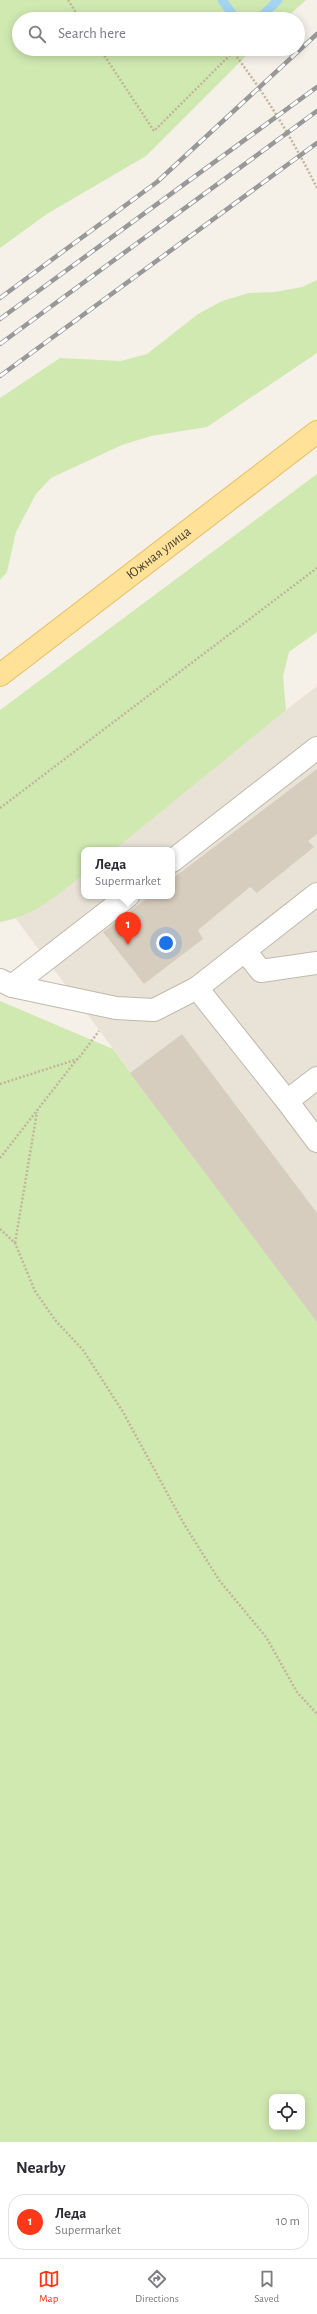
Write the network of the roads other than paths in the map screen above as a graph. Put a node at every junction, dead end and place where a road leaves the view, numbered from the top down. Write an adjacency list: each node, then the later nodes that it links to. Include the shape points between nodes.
1 (317, 432): 2 (main road, Южная улица)
2 (0, 676)
3 (317, 748): 4 (lane)
4 (175, 859)
5 (317, 894): 7 (lane)
6 (124, 899): 9 (lane)
7 (245, 951): 8 (lane, via 261,971); 10 (lane)
8 (317, 963)
9 (6, 983): 10 (lane, via 116,1008 154,1010)
10 (197, 988): 12 (lane)
11 (317, 1078): 12 (lane)
12 (287, 1101): 13 (lane)
13 (317, 1141)

